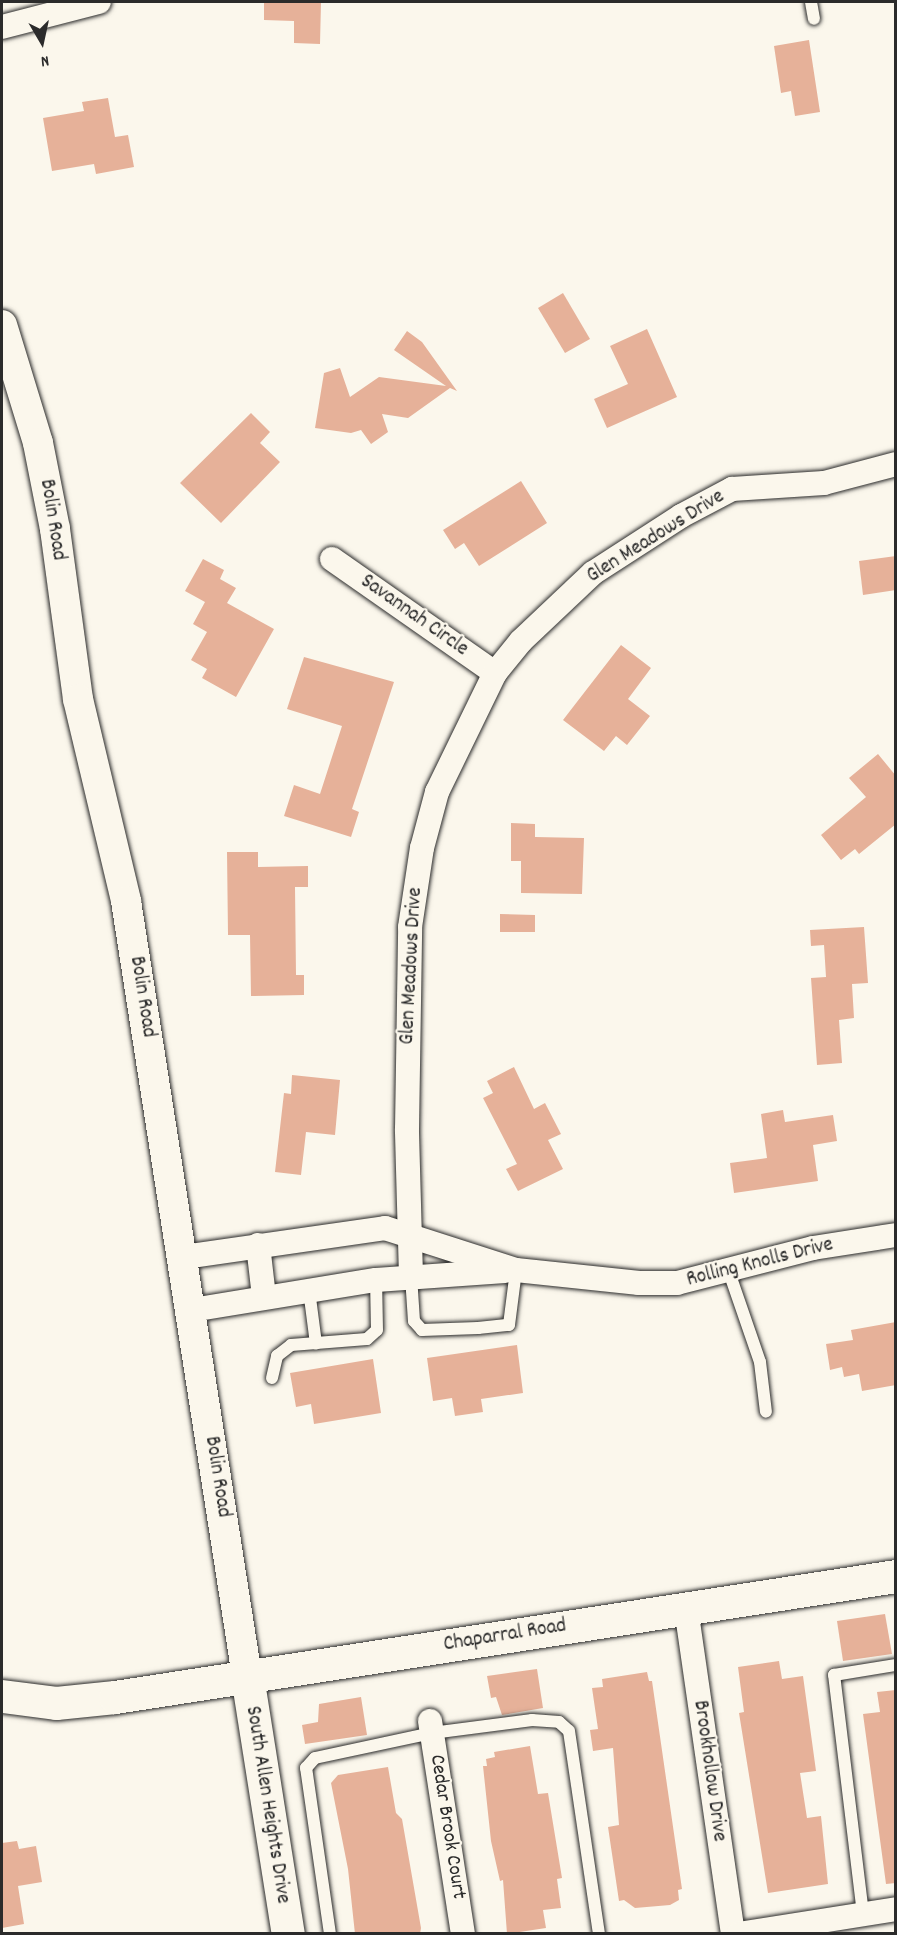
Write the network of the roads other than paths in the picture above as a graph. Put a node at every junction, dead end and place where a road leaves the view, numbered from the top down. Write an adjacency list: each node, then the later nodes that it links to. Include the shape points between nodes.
1 (99, 2): 4 (street)
2 (811, 2): 3 (lane)
3 (814, 19)
4 (2, 27)
5 (2, 326): 12 (street, Bolin Road, via 28,404 47,486 78,699 126,902)
6 (896, 464): 8 (street, Glen Meadows Drive, via 824,483 732,489 701,505 593,573 521,641)
7 (332, 559): 8 (street, Savannah Circle)
8 (495, 673): 9 (street, Glen Meadows Drive, via 437,792 416,888 407,1002)
9 (410, 1235): 11 (street, Rolling Knolls Drive, via 385,1227); 13 (street, Rolling Knolls Drive); 15 (street, Glen Meadows Drive)
10 (896, 1235): 14 (street, Rolling Knolls Drive, via 813,1248)
11 (258, 1245): 12 (street, Rolling Knolls Drive); 18 (street)
12 (184, 1257): 19 (street, Bolin Road)
13 (516, 1270): 14 (street, Rolling Knolls Drive, via 639,1284 677,1283); 15 (street, Rolling Knolls Drive); 15 (lane, via 509,1324 478,1328 422,1330 414,1321)
14 (729, 1272): 22 (lane, via 760,1362)
15 (411, 1276): 16 (street, Rolling Knolls Drive)
16 (376, 1280): 17 (street, Rolling Knolls Drive); 20 (lane, via 376,1330 367,1339)
17 (309, 1290): 18 (street, Rolling Knolls Drive); 20 (lane)
18 (264, 1297): 19 (street, Rolling Knolls Drive)
19 (192, 1310): 27 (street, Bolin Road)
20 (316, 1344): 21 (lane, via 291,1345 277,1356)
21 (272, 1378)
22 (766, 1412)
23 (896, 1576): 24 (main road, Chaparral Road)
24 (686, 1608): 27 (main road, Chaparral Road); 38 (street, Brookhollow Drive)
25 (896, 1665): 32 (lane, via 834,1675)
26 (2, 1674): 29 (main road, Chaparral Road)
27 (247, 1676): 29 (main road, Chaparral Road); 34 (main road, South Allen Heights Drive)
28 (2, 1696): 29 (main road, Chaparral Road, via 56,1703)
29 (115, 1696)
30 (431, 1727): 35 (lane, via 315,1758 306,1768); 36 (street, Cedar Brook Court); 37 (lane, via 532,1720 559,1722 569,1731)
31 (896, 1909): 32 (street)
32 (863, 1914): 33 (street)
33 (839, 1926): 39 (street)
34 (288, 1934)
35 (330, 1934)
36 (463, 1934)
37 (599, 1934)
38 (733, 1934)
39 (739, 1934)

